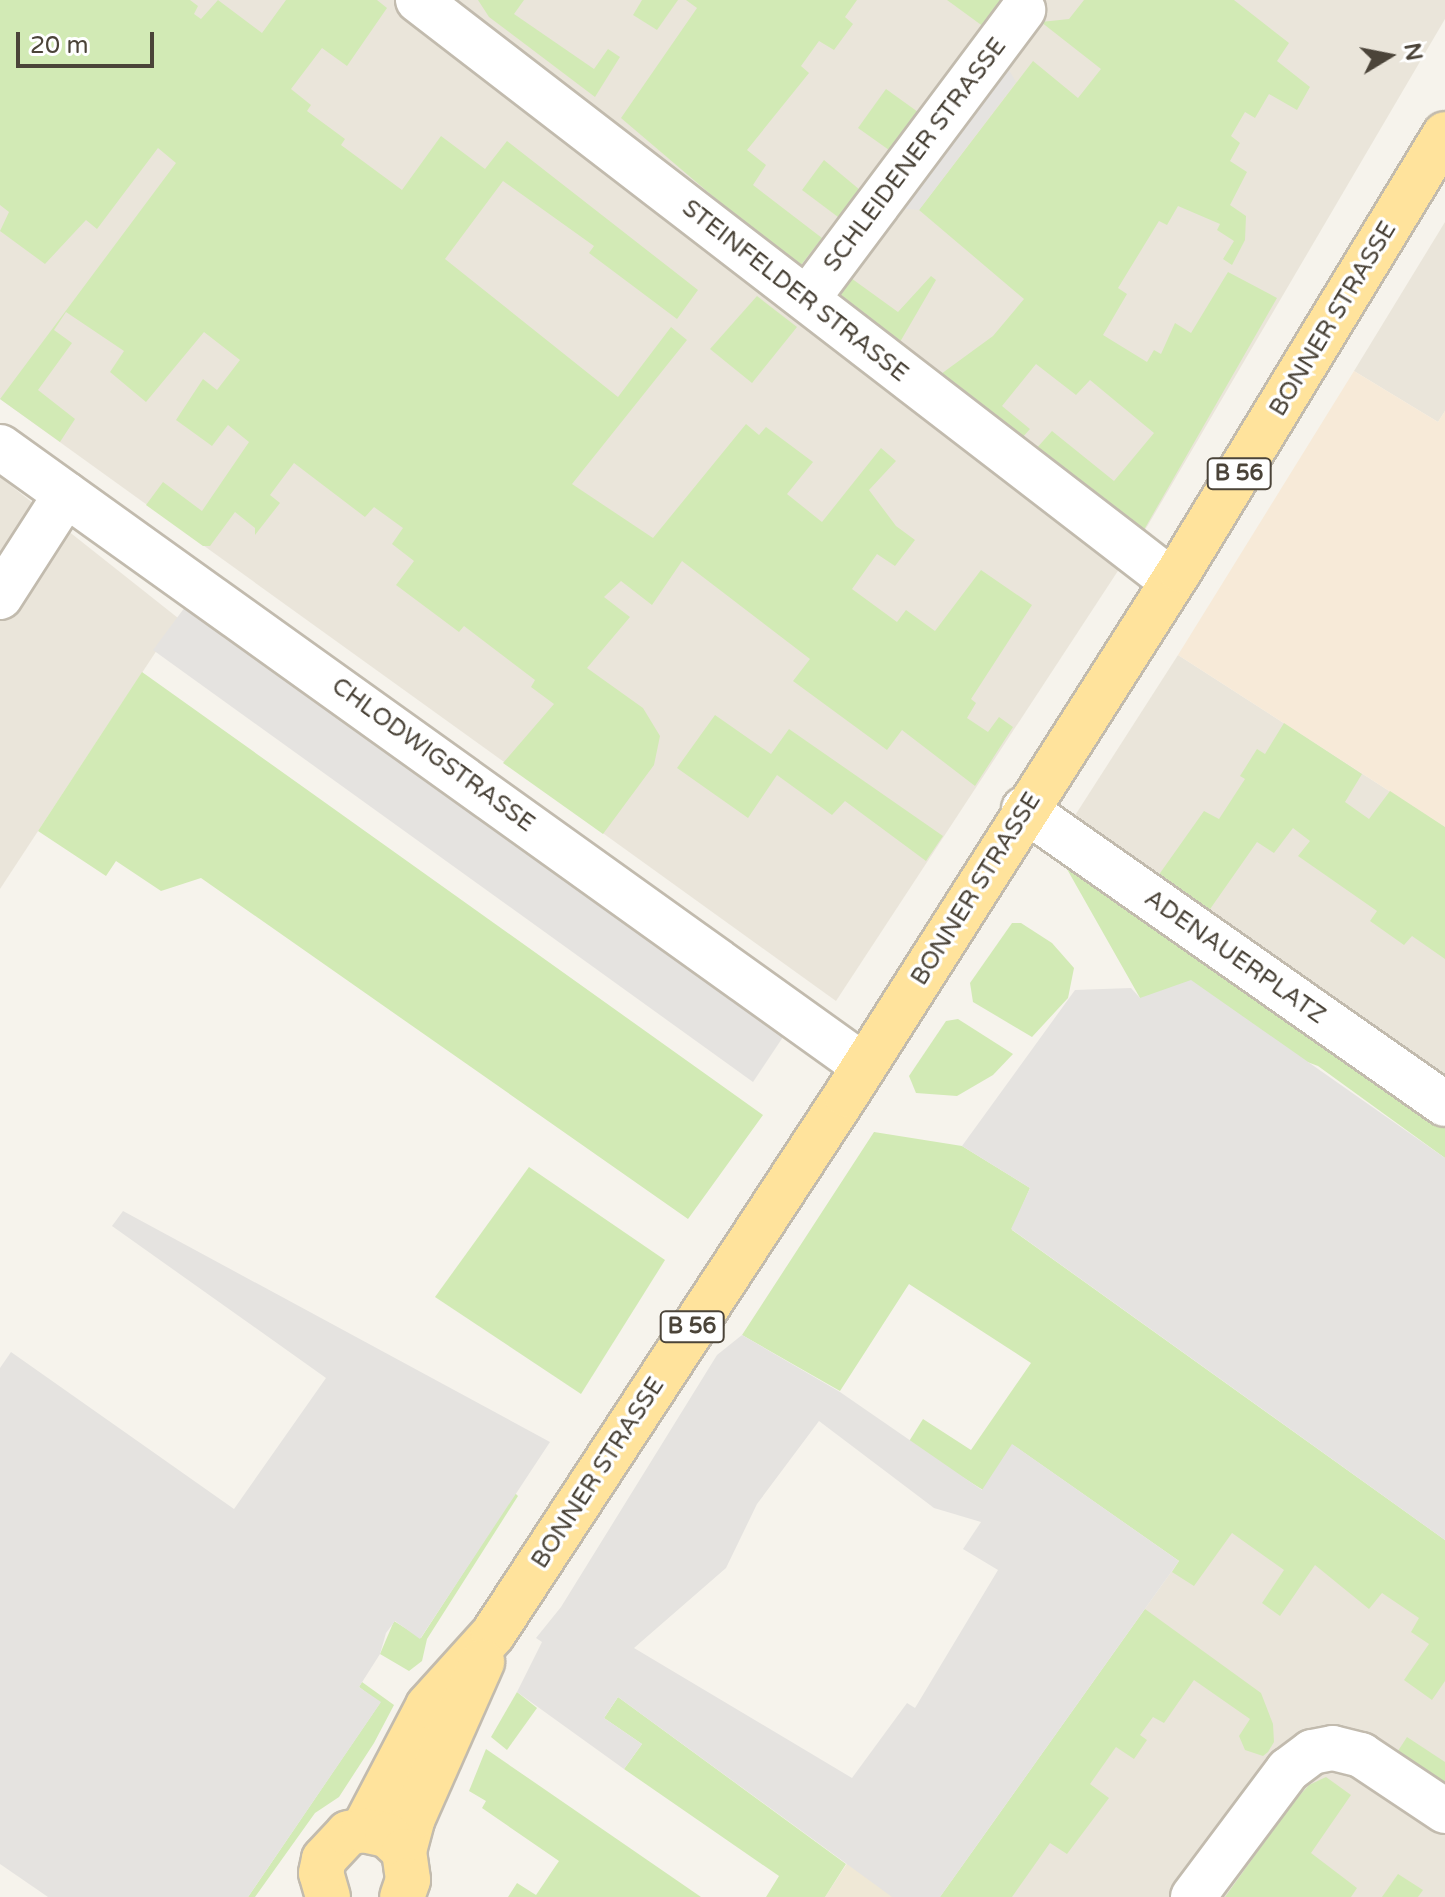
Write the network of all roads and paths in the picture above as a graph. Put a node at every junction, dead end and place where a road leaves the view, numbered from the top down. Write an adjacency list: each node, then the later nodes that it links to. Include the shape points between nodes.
1 (418, 0): 4 (street, STEINFELDER STRASSE)
2 (1023, 10): 4 (street, SCHLEIDENER STRASSE)
3 (1445, 134): 7 (main road, BONNER STRASSE / B 56)
4 (807, 299): 7 (street, STEINFELDER STRASSE)
5 (0, 447): 6 (street, CHLODWIGSTRASSE)
6 (66, 494): 8 (street); 10 (street, CHLODWIGSTRASSE)
7 (1172, 581): 9 (main road, BONNER STRASSE / B 56)
8 (0, 597)
9 (1024, 809): 10 (main road, BONNER STRASSE / B 56); 11 (street, ADENAUERPLATZ)
10 (864, 1066): 12 (main road, BONNER STRASSE / B 56)
11 (1445, 1104)
12 (493, 1634): 14 (main road, BONNER STRASSE / B 56, via 428,1706); 15 (main road, BONNER STRASSE / B 56, via 413,1818)
13 (1445, 1811): 18 (street, via 1361,1755 1333,1748 1312,1752 1288,1770)
14 (363, 1830): 15 (main road, via 387,1835); 16 (main road, BONNER STRASSE / B 56, via 348,1833 324,1859 321,1873)
15 (404, 1851): 17 (main road, BONNER STRASSE / B 56, via 408,1880)
16 (328, 1897)
17 (402, 1897)
18 (1193, 1897)

